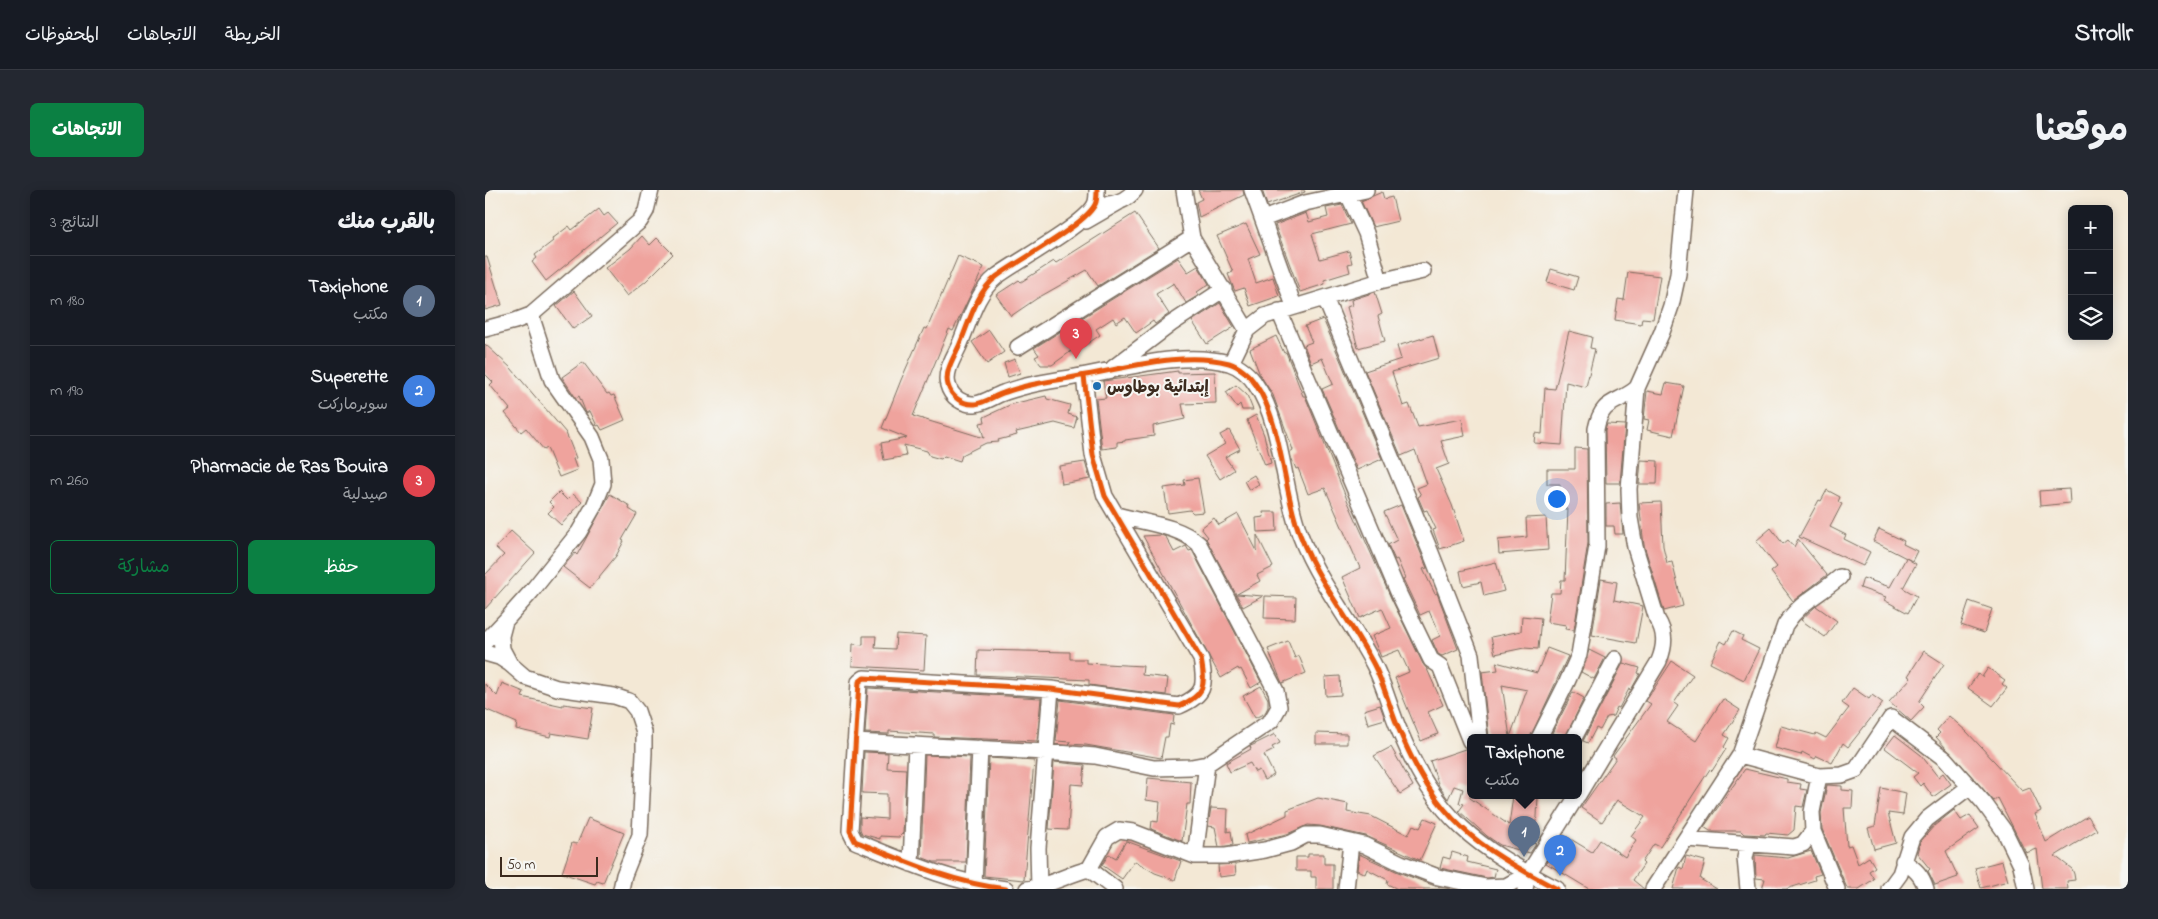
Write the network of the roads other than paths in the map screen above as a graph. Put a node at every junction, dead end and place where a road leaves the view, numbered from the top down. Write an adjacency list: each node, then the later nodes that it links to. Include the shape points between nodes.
1 (651, 190): 19 (street, via 640,221)
2 (1135, 190): 9 (street)
3 (1184, 190): 12 (street)
4 (1252, 190): 10 (street)
5 (1366, 190): 7 (street)
6 (1686, 190): 26 (street, via 1678,274 1671,306)
7 (1347, 192): 10 (street); 14 (street, via 1366,233)
8 (1097, 196): 9 (street); 11 (street, via 1091,211)
9 (1119, 202): 11 (street)
10 (1263, 219): 17 (street)
11 (1061, 235): 25 (street, via 996,278 985,289 947,373 948,385 959,400 976,404 1028,386)
12 (1192, 238): 15 (street); 22 (street)
13 (1423, 271): 14 (street)
14 (1380, 281): 16 (street)
15 (1224, 289): 21 (street); 24 (street)
16 (1325, 298): 17 (street); 36 (street, via 1471,655)
17 (1294, 306): 18 (street)
18 (1279, 311): 21 (street, via 1265,316); 35 (street, via 1399,594 1431,660 1440,666)
19 (531, 315): 20 (street); 29 (street, via 552,380 592,437 601,459 603,484 579,532)
20 (485, 329)
21 (1247, 330): 23 (street)
22 (1018, 347)
23 (1231, 363): 24 (street, via 1195,359); 59 (street, via 1255,382 1265,399 1295,521 1307,552 1375,666 1398,730 1433,796 1455,823 1496,855)
24 (1110, 370): 25 (street)
25 (1084, 376): 27 (street, via 1098,477)
26 (1637, 388): 37 (street, via 1607,405 1598,420 1597,546 1579,655); 46 (street, via 1629,489 1630,518 1635,547 1661,626 1664,648)
27 (1117, 515): 34 (street, via 1201,659 1203,688 1195,700 1179,706); 44 (street, via 1176,530 1199,544 1276,691 1279,707 1271,721)
28 (1840, 577): 43 (street, via 1823,592 1807,600 1785,625)
29 (505, 621): 30 (street); 33 (street, via 502,649)
30 (485, 642)
31 (485, 653): 33 (street)
32 (1615, 659): 38 (street)
33 (510, 664): 61 (street, via 525,677 547,686 614,696 629,701 637,710 644,732 645,753 640,834)
34 (1051, 689): 39 (street, via 864,678 859,682); 42 (street)
35 (1467, 734)
36 (1480, 734)
37 (1541, 734)
38 (1576, 734)
39 (855, 742): 40 (street); 57 (street, via 850,831 855,842)
40 (916, 745): 41 (street); 57 (street)
41 (980, 748): 42 (street); 60 (street)
42 (1047, 752): 44 (street, via 1095,756 1154,768); 63 (street)
43 (1740, 755): 45 (street); 52 (street)
44 (1207, 764): 55 (street)
45 (1819, 776): 47 (street, via 1842,775 1856,770 1891,718 1945,759); 51 (street)
46 (1582, 788)
47 (1969, 788): 56 (street, via 1927,819 1912,837); 73 (street, via 2005,832 2021,865)
48 (1566, 799): 50 (street)
49 (1575, 799): 50 (street)
50 (1567, 811): 59 (street)
51 (1813, 831): 54 (street, via 1803,844 1794,847); 70 (street)
52 (1686, 839): 54 (street); 68 (street)
53 (1351, 842): 55 (street, via 1312,834 1291,843 1249,853); 59 (street, via 1438,878 1486,887 1506,886); 65 (street)
54 (1749, 845): 69 (street, via 1745,858)
55 (1195, 856): 58 (street, via 1133,832 1119,830 1107,837)
56 (1903, 860): 71 (street, via 1900,874); 72 (street, via 1921,876)
57 (911, 864): 60 (street)
58 (1089, 869): 63 (street); 64 (street)
59 (1528, 874): 66 (street); 67 (street)
60 (973, 884): 62 (street)
61 (621, 889)
62 (1006, 889)
63 (1035, 889)
64 (1115, 889)
65 (1347, 889)
66 (1525, 889)
67 (1557, 889)
68 (1653, 889)
69 (1748, 889)
70 (1837, 889)
71 (1889, 889)
72 (1926, 889)
73 (2026, 889)

